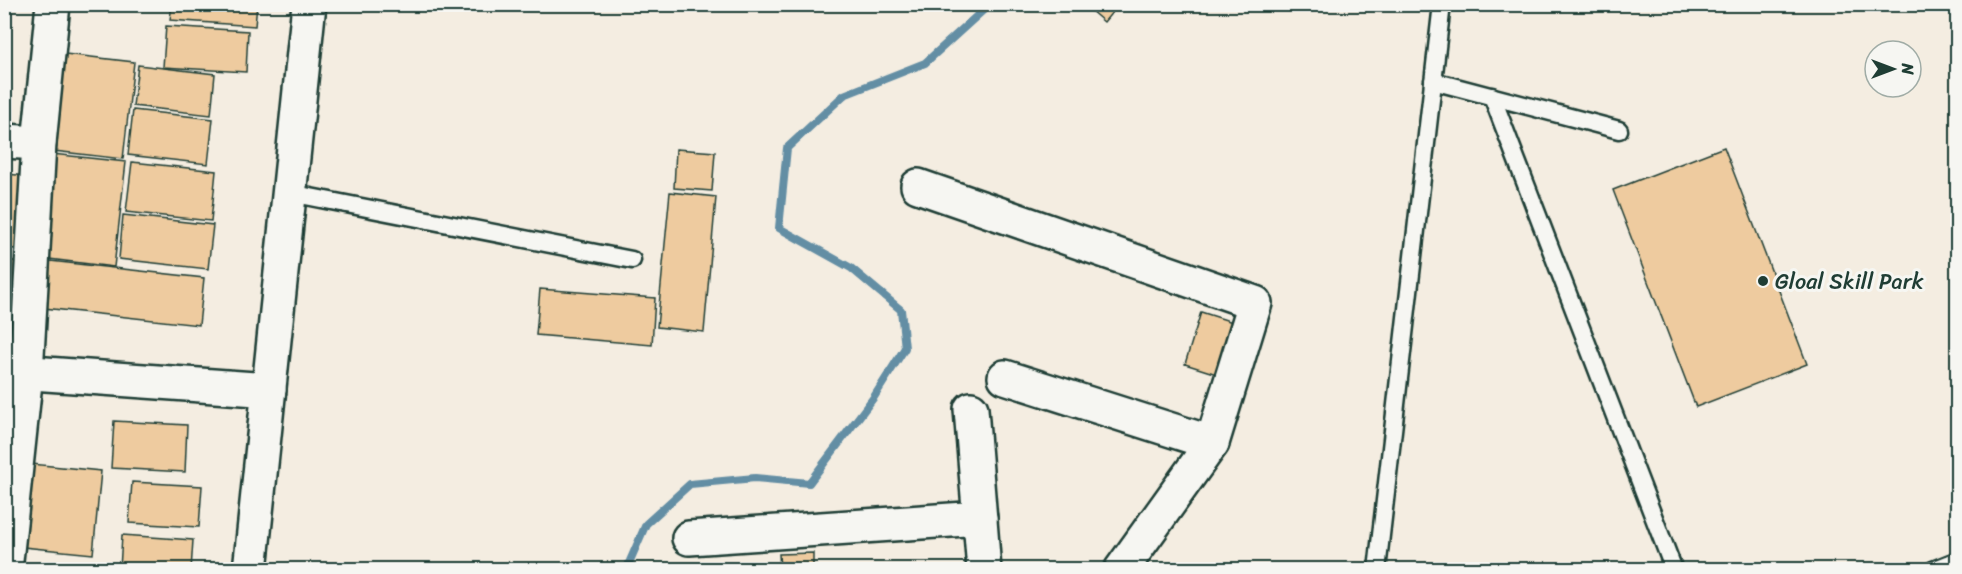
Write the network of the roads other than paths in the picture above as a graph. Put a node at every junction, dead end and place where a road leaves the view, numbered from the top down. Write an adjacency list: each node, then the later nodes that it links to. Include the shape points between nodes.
1 (53, 4): 8 (street)
2 (309, 4): 10 (street)
3 (1442, 4): 4 (lane)
4 (1433, 81): 5 (lane); 24 (lane)
5 (1492, 96): 6 (lane); 25 (lane)
6 (1619, 130)
7 (4, 141): 8 (street)
8 (39, 143): 12 (street)
9 (918, 186): 16 (street, via 1255,303)
10 (290, 193): 11 (lane); 14 (street)
11 (632, 260)
12 (15, 372): 14 (street); 20 (street)
13 (1005, 377): 16 (street)
14 (269, 390): 21 (street)
15 (971, 409): 17 (street)
16 (1212, 442): 23 (street)
17 (980, 518): 18 (street); 22 (street)
18 (689, 538)
19 (1958, 560): 26 (lane)
20 (5, 570)
21 (250, 570)
22 (984, 570)
23 (1120, 570)
24 (1377, 570)
25 (1674, 570)
26 (1933, 570)

